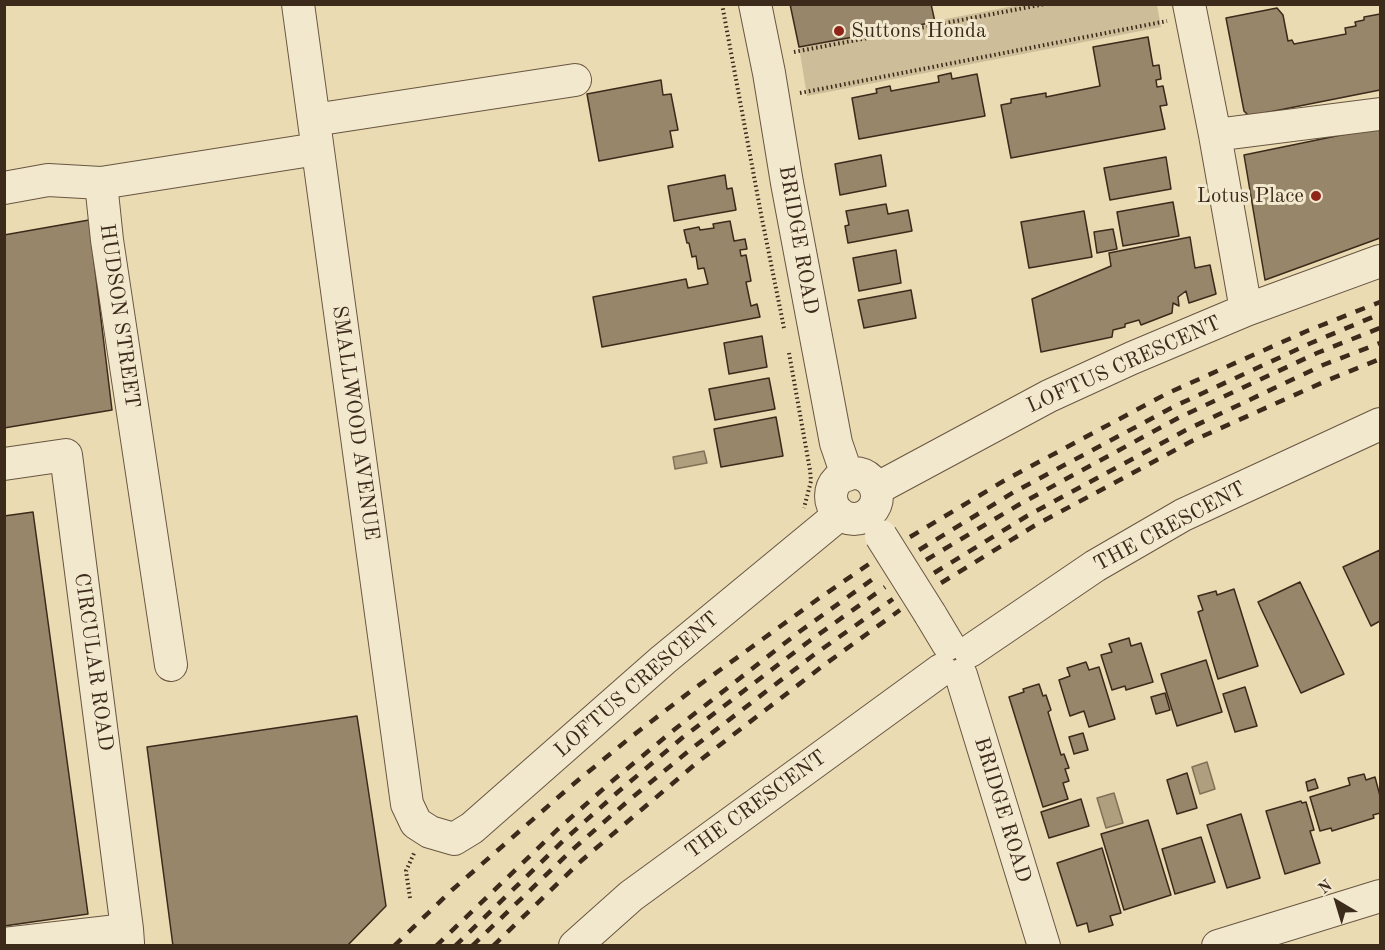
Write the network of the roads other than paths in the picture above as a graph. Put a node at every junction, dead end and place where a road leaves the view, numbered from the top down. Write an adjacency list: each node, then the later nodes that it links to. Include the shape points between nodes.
1 (298, 4): 6 (street, SMALLWOOD AVENUE)
2 (755, 4): 14 (street, BRIDGE ROAD, via 833,431 847,475 862,475 871,480)
3 (1178, 13): 7 (street)
4 (575, 80): 6 (street)
5 (1380, 114): 7 (street)
6 (315, 134): 8 (street); 17 (street, SMALLWOOD AVENUE, via 407,804 416,823)
7 (1215, 135): 11 (street)
8 (101, 183): 9 (street, via 48,180); 16 (street, HUDSON STREET)
9 (4, 188)
10 (1380, 261): 11 (street, LOFTUS CRESCENT)
11 (1246, 310): 14 (street, LOFTUS CRESCENT, via 1049,396)
12 (1380, 424): 15 (street, THE CRESCENT, via 1183,515 1095,566)
13 (4, 464): 19 (street, CIRCULAR ROAD, via 66,455)
14 (866, 513): 15 (street, BRIDGE ROAD, bridge); 17 (street, LOFTUS CRESCENT, via 663,660 472,828 454,839)
15 (955, 660): 21 (street, THE CRESCENT, via 648,884); 22 (street, BRIDGE ROAD)
16 (171, 665)
17 (430, 832)
18 (1380, 897): 23 (street)
19 (121, 941): 20 (street, CIRCULAR ROAD)
20 (4, 944)
21 (575, 945)
22 (1044, 945)
23 (1218, 945)

